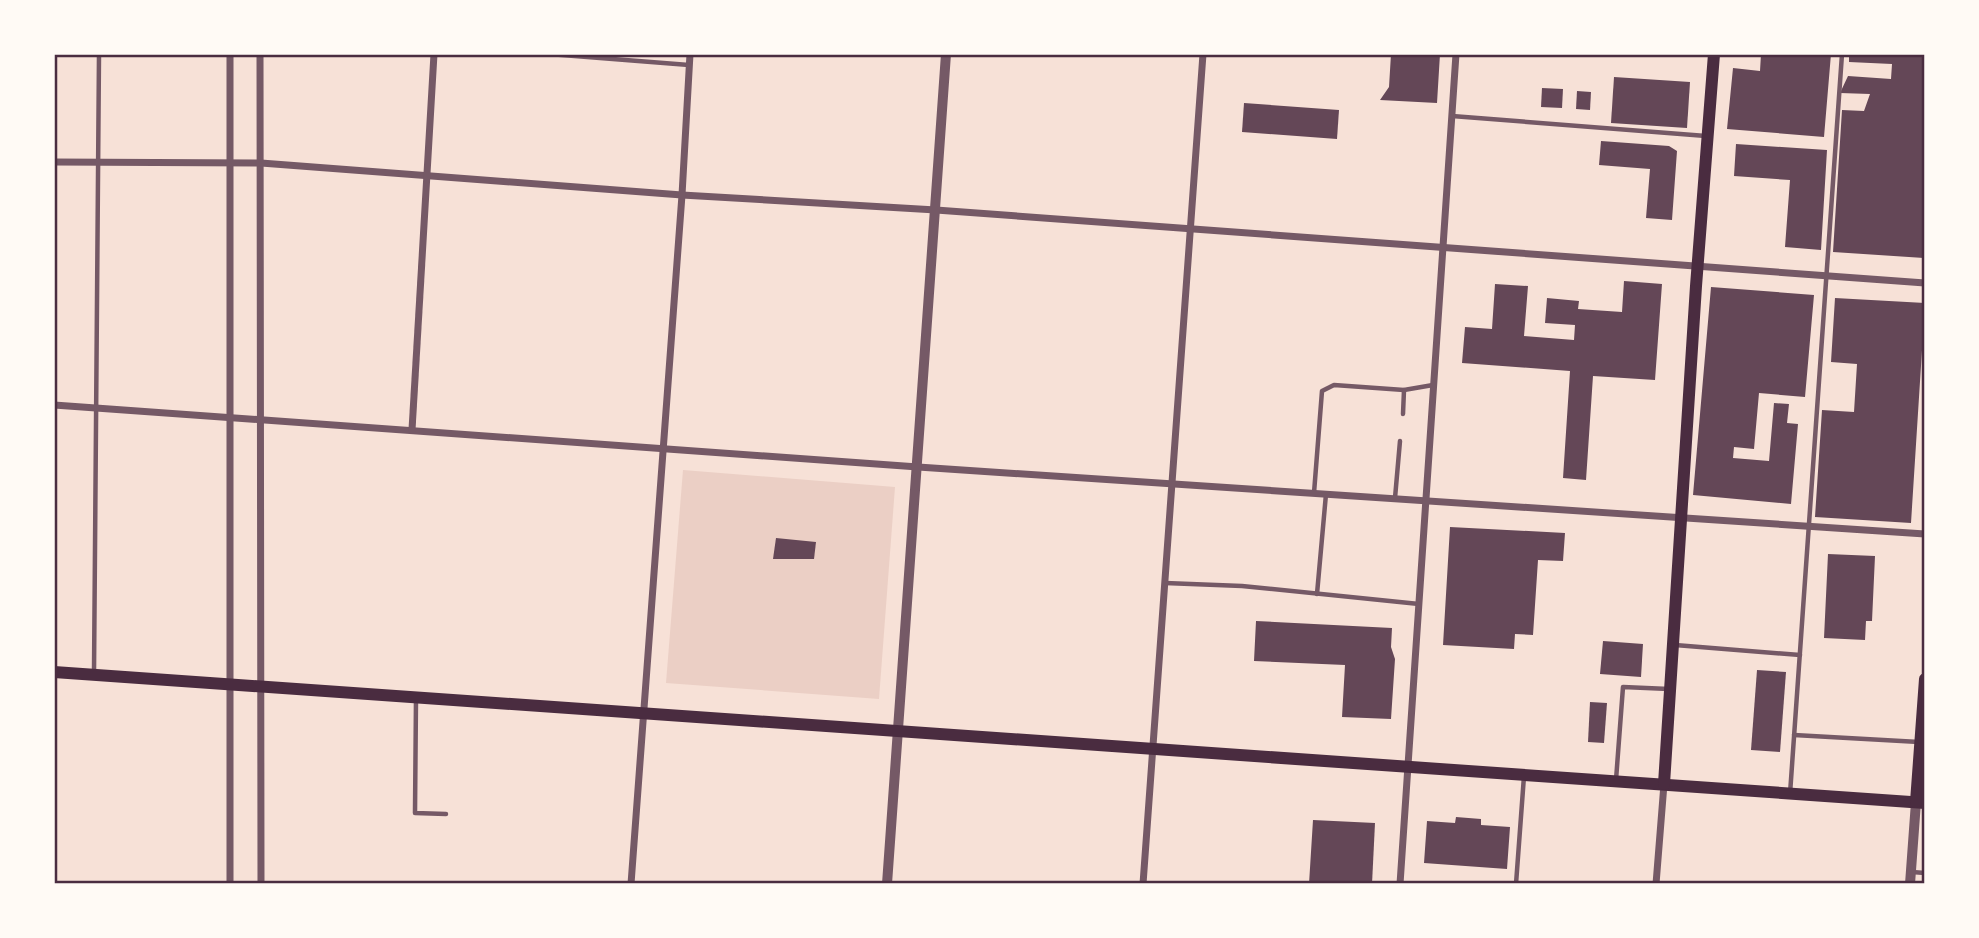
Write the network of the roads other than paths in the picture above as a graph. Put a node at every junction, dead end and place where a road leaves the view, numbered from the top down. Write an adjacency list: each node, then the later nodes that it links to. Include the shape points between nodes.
1 (99, 54): 16 (lane)
2 (230, 54): 17 (street)
3 (260, 54): 18 (street)
4 (434, 54): 19 (street)
5 (549, 54): 12 (lane)
6 (690, 54): 12 (street)
7 (946, 54): 21 (street)
8 (1203, 54): 22 (street)
9 (1456, 54): 13 (street)
10 (1714, 54): 14 (main road)
11 (1842, 54): 25 (lane)
12 (690, 65): 20 (street)
13 (1452, 116): 14 (lane); 23 (street)
14 (1708, 136): 24 (main road)
15 (54, 162): 16 (street)
16 (100, 162): 17 (street); 30 (lane)
17 (229, 162): 18 (street); 32 (street)
18 (261, 163): 19 (street); 33 (street)
19 (425, 176): 20 (street); 34 (street)
20 (682, 195): 21 (street); 36 (street)
21 (936, 210): 22 (street); 37 (street)
22 (1190, 229): 23 (street); 38 (street)
23 (1443, 248): 24 (street); 27 (street)
24 (1698, 266): 25 (street); 43 (main road)
25 (1828, 276): 26 (street); 44 (lane)
26 (1925, 283)
27 (1434, 384): 28 (lane); 42 (street)
28 (1404, 390): 31 (lane); 39 (lane, via 1334,385 1322,391)
29 (54, 405): 30 (street)
30 (97, 408): 32 (street); 52 (lane)
31 (1403, 414)
32 (228, 418): 33 (street); 54 (street)
33 (261, 419): 34 (street); 55 (street)
34 (412, 430): 36 (street)
35 (1401, 440): 41 (lane)
36 (662, 447): 37 (street); 58 (street)
37 (918, 467): 38 (street); 59 (street)
38 (1172, 483): 39 (street); 46 (street)
39 (1314, 493): 40 (street)
40 (1326, 494): 41 (street); 47 (lane)
41 (1395, 499): 42 (street)
42 (1426, 501): 43 (street); 48 (street)
43 (1681, 518): 44 (street); 49 (main road)
44 (1809, 527): 45 (street); 50 (lane)
45 (1925, 534)
46 (1165, 583): 47 (lane); 62 (street)
47 (1317, 594): 48 (lane)
48 (1420, 604): 63 (street)
49 (1673, 645): 50 (lane); 56 (main road)
50 (1800, 655): 60 (lane)
51 (54, 672): 52 (main road)
52 (94, 674): 54 (main road)
53 (1925, 679): 61 (main road)
54 (231, 684): 55 (main road); 72 (street)
55 (262, 686): 57 (main road); 73 (street)
56 (1670, 689): 65 (lane, via 1623,687); 66 (main road)
57 (416, 697): 58 (main road); 69 (lane, via 415,813)
58 (644, 714): 59 (main road); 74 (street)
59 (899, 732): 62 (main road); 75 (street)
60 (1794, 735): 61 (lane); 67 (lane)
61 (1920, 742): 68 (main road)
62 (1154, 749): 63 (main road); 76 (street)
63 (1409, 767): 64 (main road); 77 (street)
64 (1525, 775): 65 (main road); 78 (lane)
65 (1615, 781): 66 (main road)
66 (1664, 785): 67 (main road); 79 (street)
67 (1790, 794): 68 (main road)
68 (1920, 803): 71 (street)
69 (446, 814)
70 (1925, 873): 71 (lane)
71 (1911, 878)
72 (230, 884)
73 (261, 884)
74 (631, 884)
75 (887, 884)
76 (1143, 884)
77 (1400, 884)
78 (1516, 884)
79 (1656, 884)

